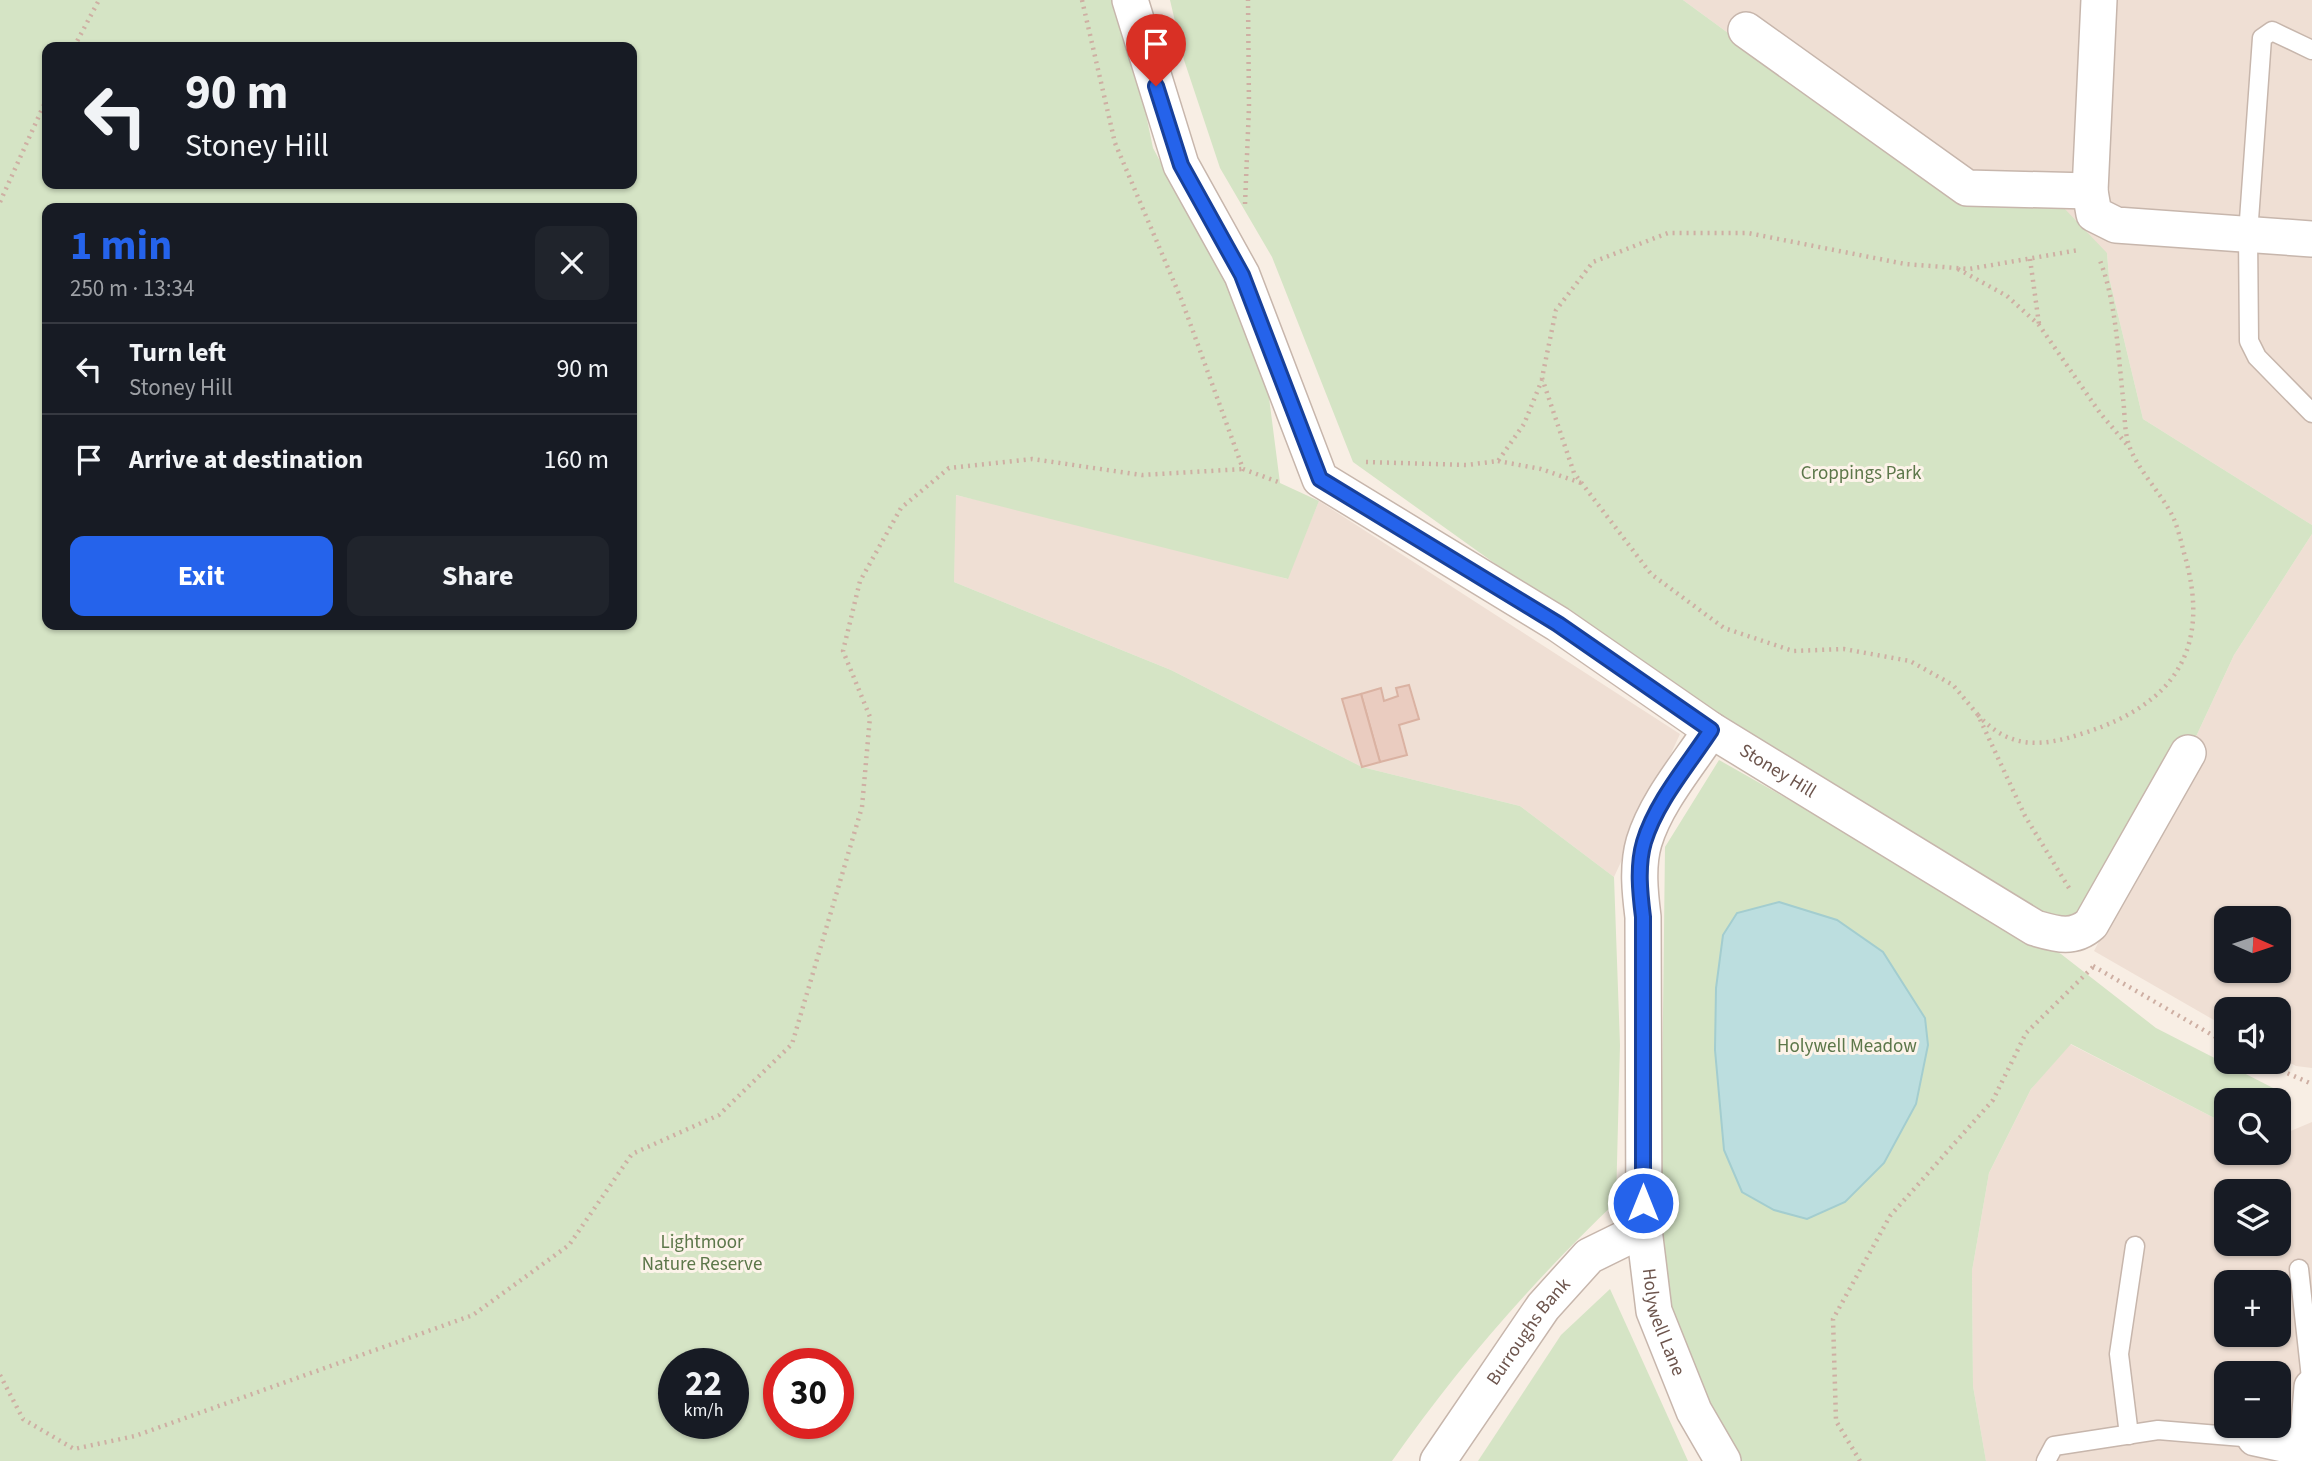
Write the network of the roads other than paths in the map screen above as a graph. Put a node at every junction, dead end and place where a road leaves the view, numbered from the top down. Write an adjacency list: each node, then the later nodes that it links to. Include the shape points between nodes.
1 (1130, 0): 9 (street, Stoney Hill, via 1181,165 1242,275 1320,479 1558,624)
2 (2099, 0): 5 (street)
3 (1746, 30): 5 (street, via 1967,188)
4 (2312, 50): 6 (lane, via 2273,31 2262,38)
5 (2090, 191): 6 (street, via 2094,214 2116,225)
6 (2248, 234): 7 (street); 8 (lane, via 2249,341 2257,357)
7 (2312, 239)
8 (2312, 414)
9 (1711, 730): 10 (street, Stoney Hill, via 2035,928 2077,930); 11 (street, Holywell Lane, via 1644,842 1639,884 1643,917)
10 (2188, 753)
11 (1644, 1229): 19 (street, Burroughs Bank, via 1589,1256 1543,1307); 20 (street, Holywell Lane, via 1654,1311 1694,1411)
12 (2135, 1246): 15 (lane, via 2119,1354)
13 (2299, 1269): 14 (lane)
14 (2312, 1387): 18 (street)
15 (2129, 1434): 16 (lane, via 2158,1430); 21 (lane, via 2054,1446)
16 (2214, 1435)
17 (2255, 1438): 18 (street)
18 (2310, 1449)
19 (1438, 1461)
20 (1723, 1461)
21 (2046, 1461)

